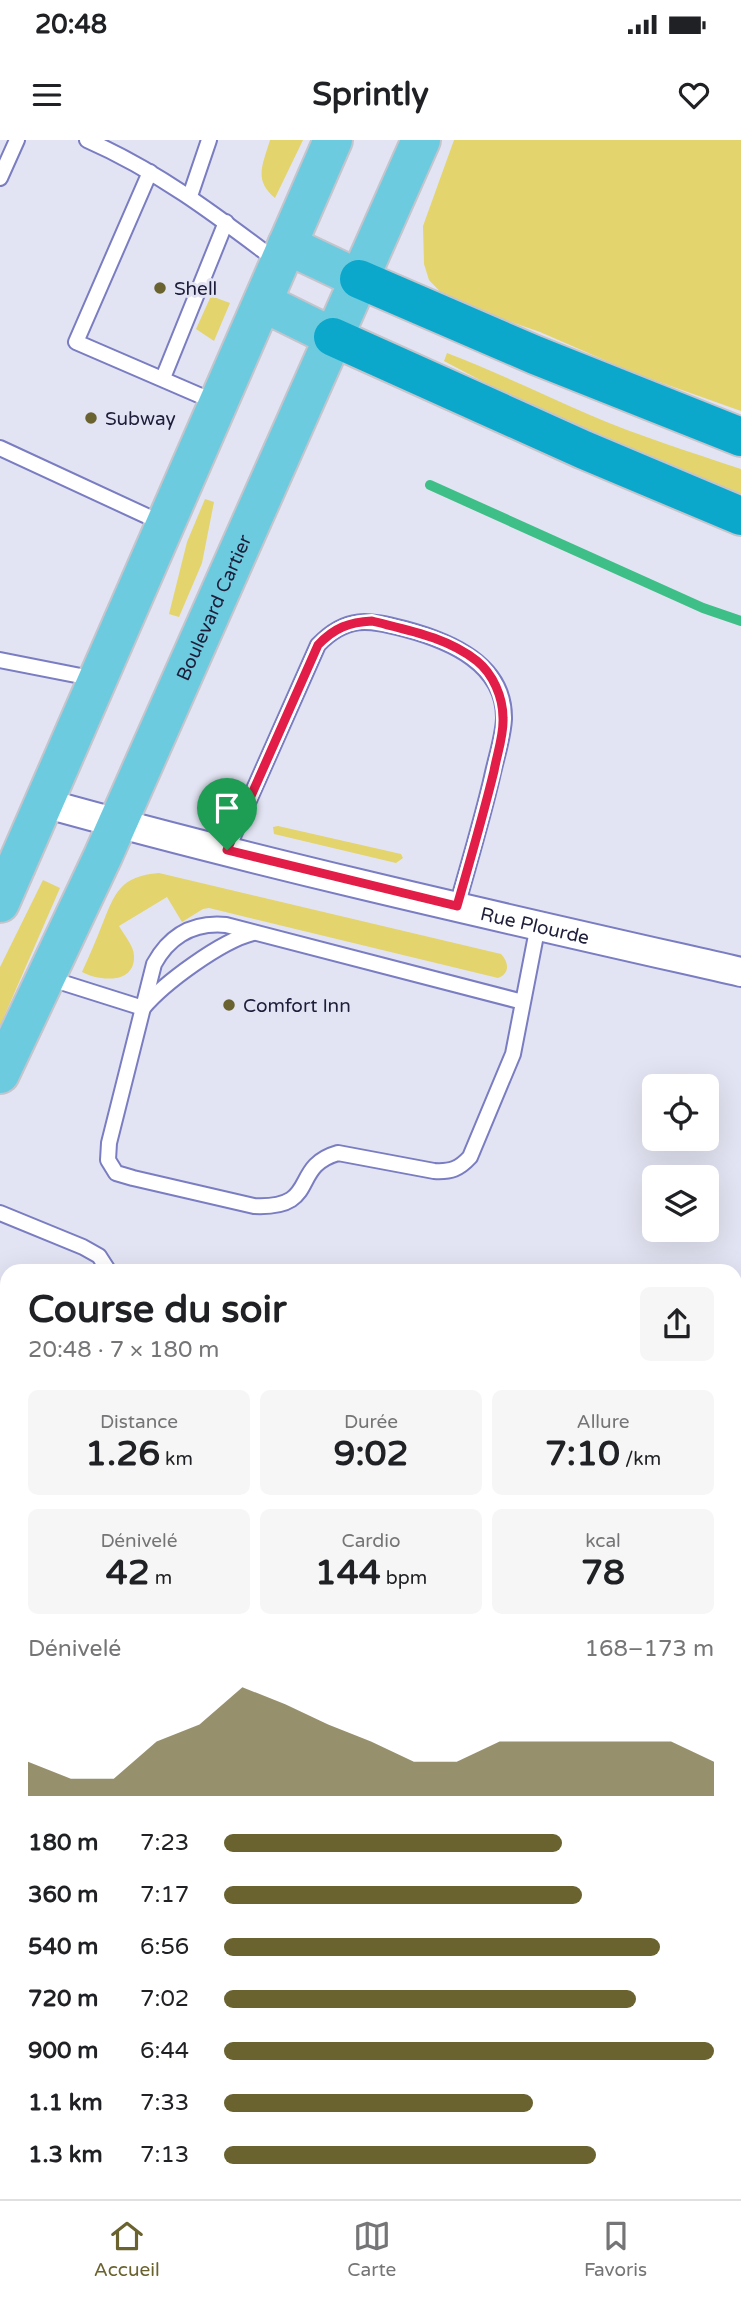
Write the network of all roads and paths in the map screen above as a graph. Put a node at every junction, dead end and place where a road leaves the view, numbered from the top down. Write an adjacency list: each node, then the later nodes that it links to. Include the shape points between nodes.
1 (17, 140): 7 (lane)
2 (87, 140): 6 (lane)
3 (209, 140): 8 (lane)
4 (333, 140): 10 (main road)
5 (421, 140): 11 (main road, Boulevard Cartier)
6 (150, 172): 8 (lane); 14 (lane, via 76,342)
7 (0, 178)
8 (190, 196): 9 (lane)
9 (226, 222): 10 (lane); 14 (lane)
10 (283, 254): 11 (main road); 12 (main road)
11 (359, 279): 13 (main road, Boulevard Cartier); 16 (highway)
12 (264, 303): 13 (main road); 15 (main road)
13 (333, 337): 18 (highway); 23 (main road, Boulevard Cartier)
14 (163, 378): 15 (lane)
15 (218, 403): 19 (main road)
16 (741, 437)
17 (0, 448): 19 (lane)
18 (741, 516)
19 (165, 524): 21 (main road)
20 (0, 660): 21 (lane)
21 (98, 680): 22 (main road)
22 (44, 803): 23 (street, Rue Plourde); 25 (main road)
23 (118, 823): 24 (street, Rue Plourde); 30 (main road, Boulevard Cartier)
24 (227, 850): 26 (street, Rue Plourde); 26 (lane, via 318,645 350,622 372,621 455,647 489,674 502,704 504,719 485,810)
25 (0, 903)
26 (457, 906): 27 (street, Rue Plourde)
27 (538, 925): 29 (street, Rue Plourde); 31 (lane)
28 (254, 932): 31 (lane); 32 (lane, via 239,936 165,986); 32 (lane, via 208,923 171,941 154,964)
29 (741, 972)
30 (45, 977): 32 (lane); 33 (main road, Boulevard Cartier)
31 (523, 1002): 32 (lane, via 513,1054 470,1157 462,1166 449,1172 434,1171 338,1153 313,1167 297,1197 273,1207 116,1173 108,1160 108,1143)
32 (143, 1009)
33 (0, 1074)
34 (0, 1213): 35 (lane, via 83,1247)
35 (104, 1264)

